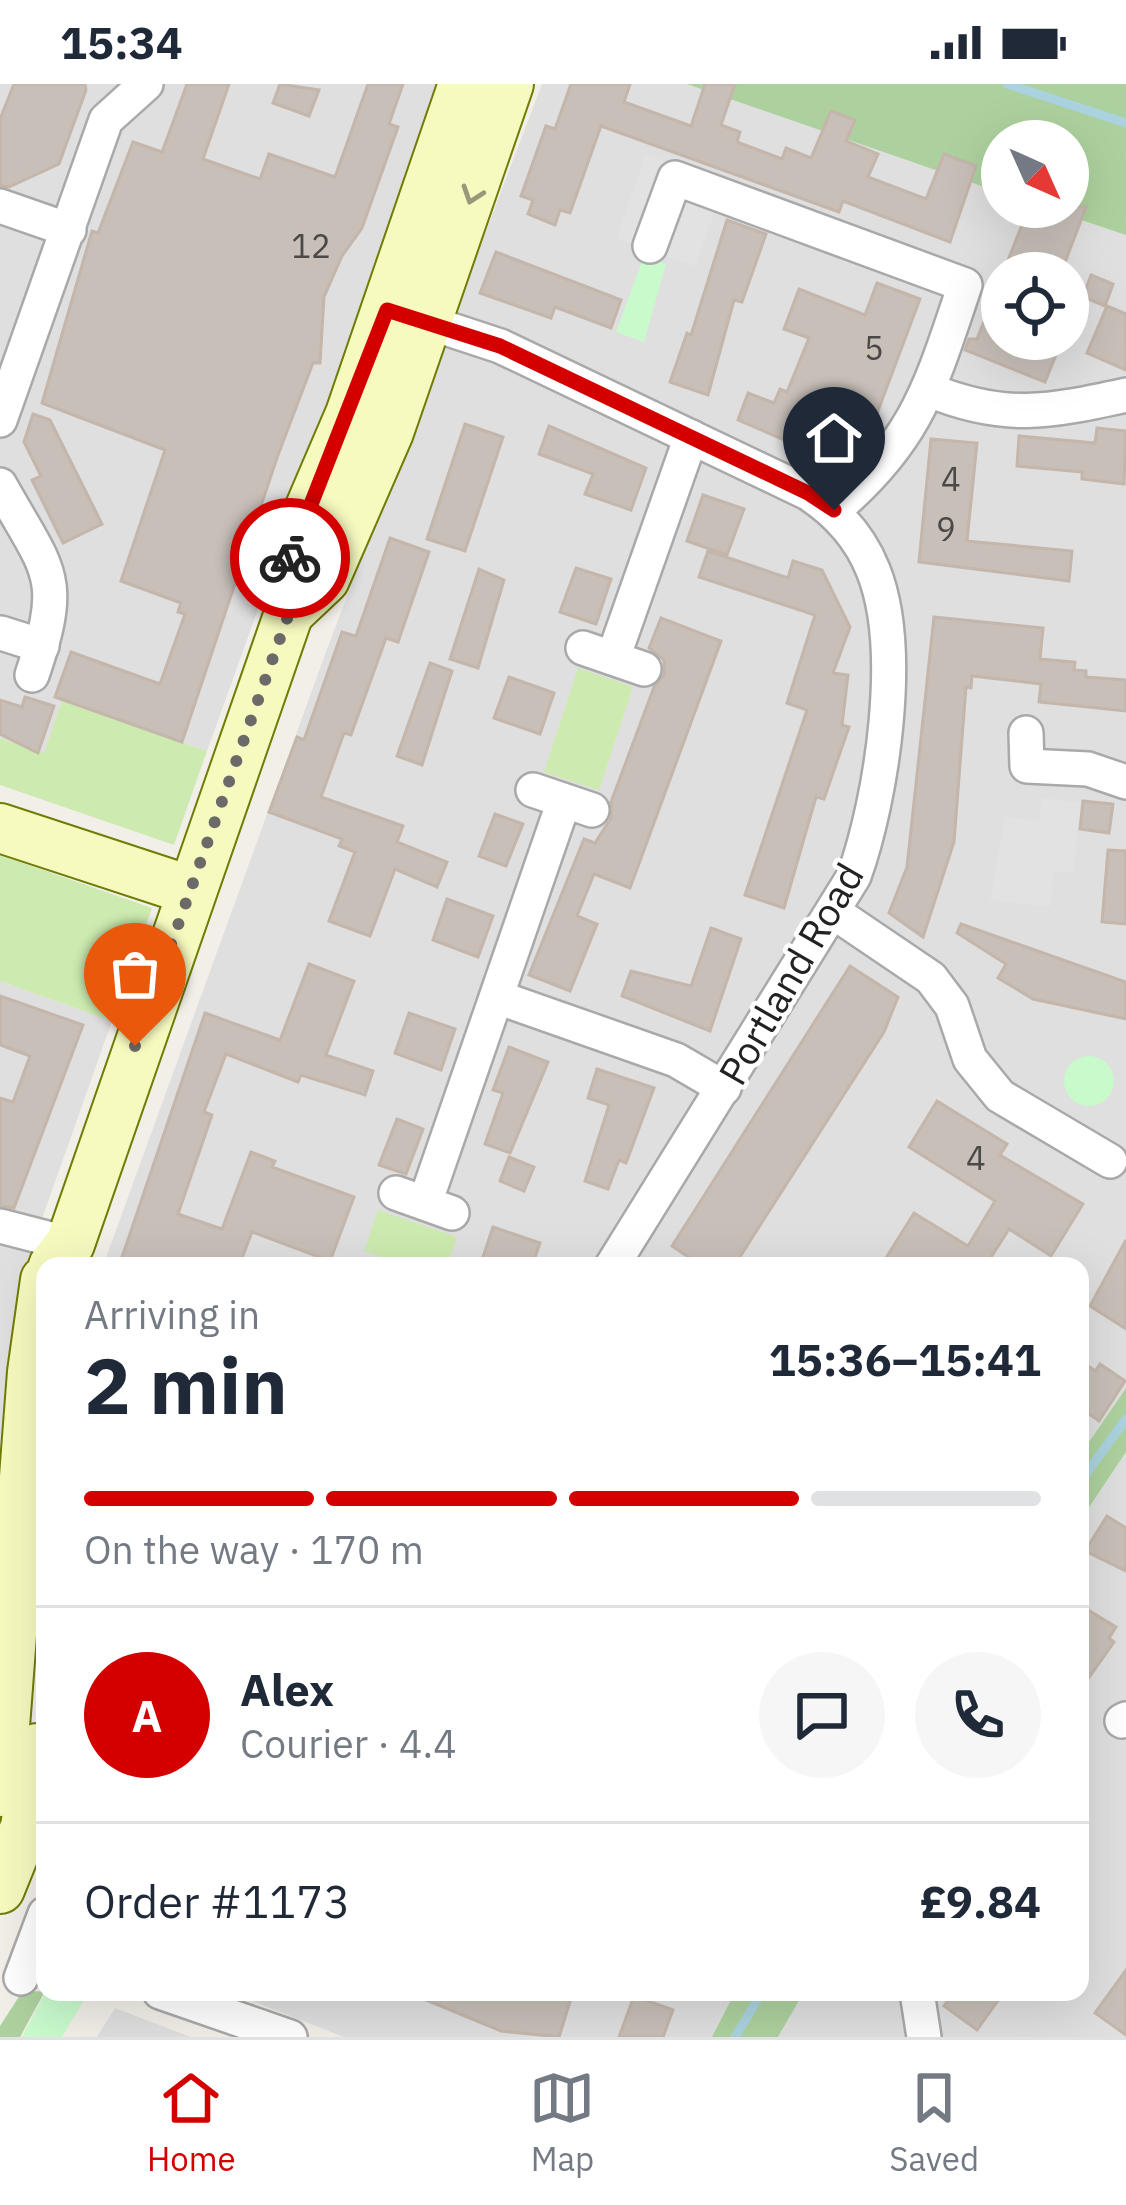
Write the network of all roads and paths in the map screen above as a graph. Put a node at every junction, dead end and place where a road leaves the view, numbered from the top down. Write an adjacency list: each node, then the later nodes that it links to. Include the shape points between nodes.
1 (146, 84): 5 (street, via 106,120)
2 (463, 84): 7 (street)
3 (509, 84): 7 (street, one-way to 7)
4 (0, 206): 5 (street)
5 (69, 230): 10 (street)
6 (650, 246): 8 (street, via 675,178 965,285)
7 (408, 315): 11 (street, Portland Road, via 500,346); 20 (street, via 290,554 289,613)
8 (929, 390): 9 (street, via 1008,414); 13 (street, via 906,437)
9 (1126, 395)
10 (0, 419)
11 (691, 437): 13 (street, Portland Road); 15 (street)
12 (0, 485): 14 (street, via 49,574 53,607 37,660)
13 (834, 510): 21 (street, Portland Road, via 873,569 889,652 866,841)
14 (1, 633)
15 (613, 658)
16 (1026, 733): 17 (street, via 1028,766)
17 (1126, 782)
18 (563, 800): 22 (street)
19 (0, 828): 20 (street)
20 (189, 890): 28 (street)
21 (835, 913): 23 (street, Portland Road); 24 (street, via 931,978 952,1006 970,1059 1000,1096)
22 (497, 997): 23 (street, via 676,1060); 25 (street)
23 (724, 1088): 29 (street, Portland Road)
24 (1112, 1157)
25 (424, 1203)
26 (0, 1226): 27 (street)
27 (49, 1257)
28 (62, 1257)
29 (626, 1257)
30 (36, 1402): 31 (street)
31 (34, 1500): 33 (street)
32 (36, 1744): 34 (street, via 31,1798)
33 (0, 1792)
34 (0, 1889)
35 (214, 2001): 37 (street)
36 (918, 2001): 39 (street)
37 (244, 2006): 38 (street)
38 (290, 2037)
39 (924, 2037)

